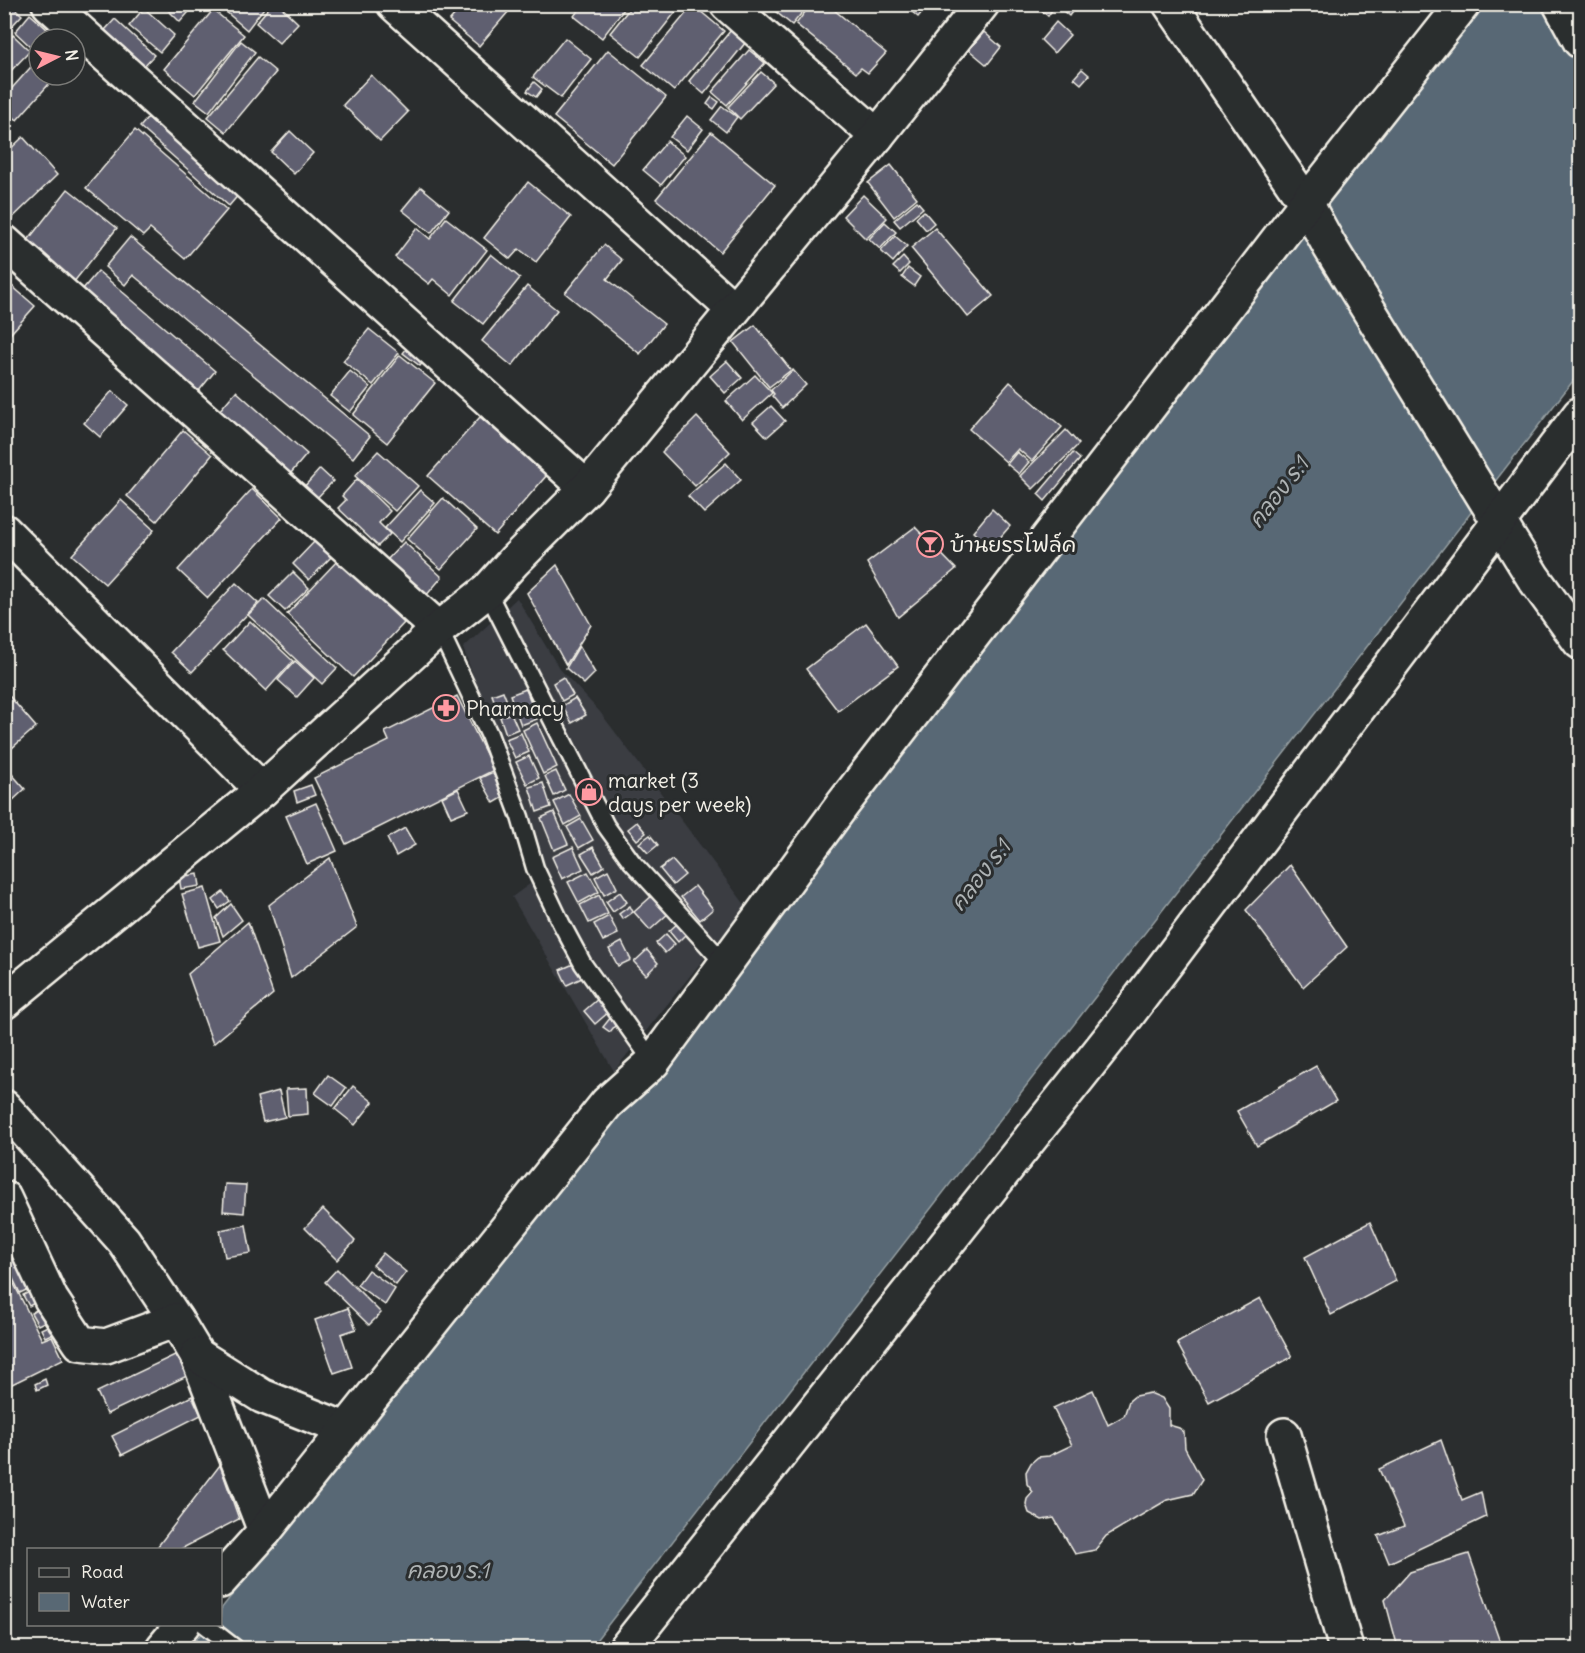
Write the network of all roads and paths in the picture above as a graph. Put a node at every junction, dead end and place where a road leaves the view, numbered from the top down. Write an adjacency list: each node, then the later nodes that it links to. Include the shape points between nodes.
1 (49, 4): 14 (street)
2 (394, 4): 12 (street)
3 (728, 4): 9 (street)
4 (982, 4): 9 (street)
5 (1170, 4): 10 (street)
6 (1463, 4): 10 (street)
7 (1560, 4): 8 (street)
8 (1581, 41)
9 (877, 136): 12 (street)
10 (1306, 203): 15 (street); 21 (street, via 850,795)
11 (4, 242): 18 (street)
12 (733, 309): 14 (street)
13 (1581, 414): 15 (street)
14 (586, 488): 17 (street)
15 (1499, 523): 19 (street); 36 (street, via 1117,1029)
16 (4, 531): 20 (street)
17 (487, 591): 18 (street); 21 (lane, via 606,826 632,862)
18 (439, 629): 20 (street); 23 (lane, via 489,734 535,868 561,923 583,964)
19 (1581, 642)
20 (262, 789): 22 (street)
21 (725, 964): 23 (street)
22 (4, 1002)
23 (653, 1062): 28 (street, via 607,1103)
24 (4, 1107): 26 (street, via 124,1241)
25 (4, 1198): 26 (street, via 51,1299 80,1342 106,1346)
26 (176, 1320): 27 (street)
27 (197, 1355): 28 (street, via 262,1396); 30 (street)
28 (345, 1429): 30 (street)
29 (1284, 1435): 37 (street)
30 (265, 1531): 31 (street)
31 (222, 1579)
32 (181, 1626): 34 (street)
33 (207, 1626): 35 (lane)
34 (164, 1648)
35 (235, 1648)
36 (626, 1648)
37 (1346, 1648)

